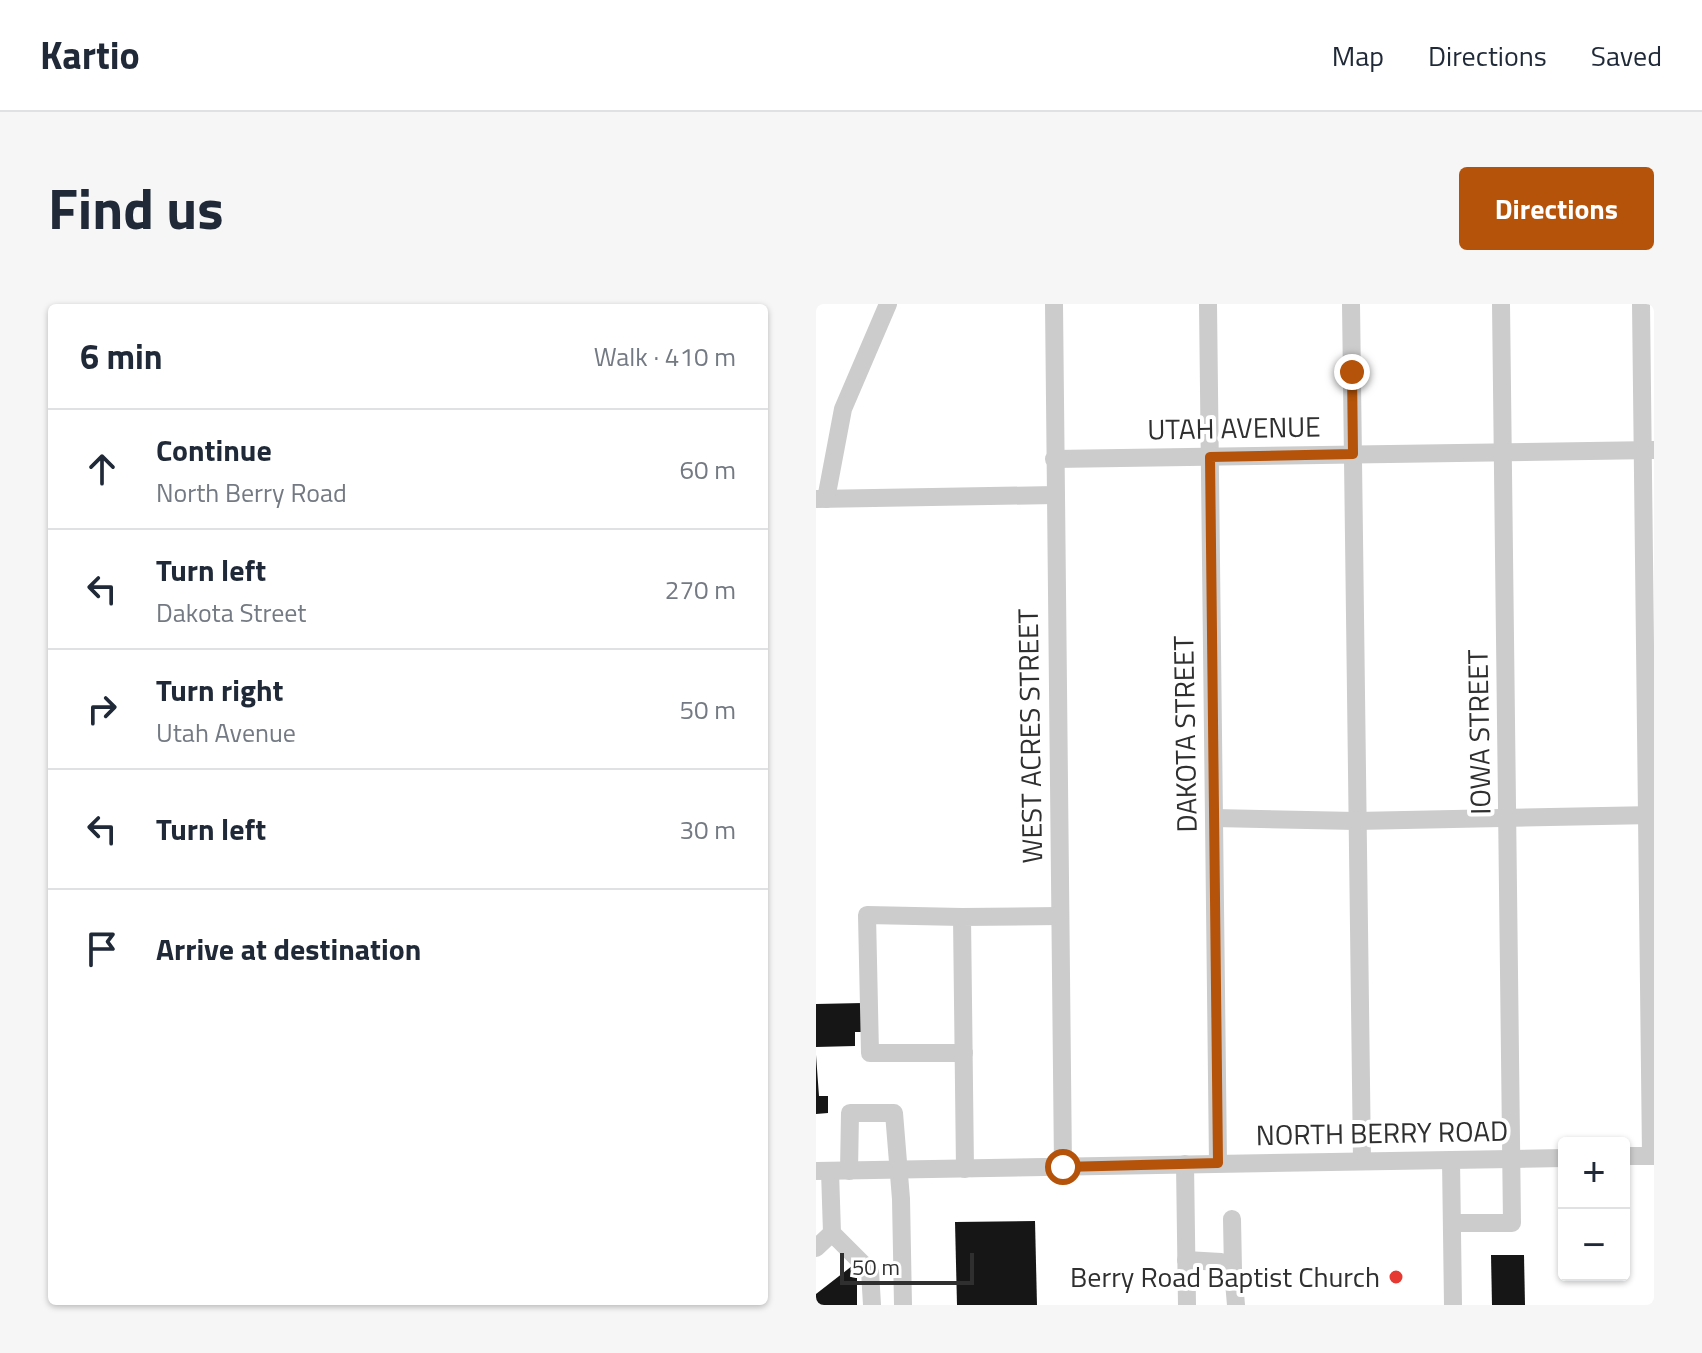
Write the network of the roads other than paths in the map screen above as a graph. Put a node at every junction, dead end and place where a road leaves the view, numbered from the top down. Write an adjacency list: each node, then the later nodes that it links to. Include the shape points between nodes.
1 (888, 304): 13 (street, via 843,409)
2 (1054, 304): 11 (street, WEST ACRES STREET)
3 (1208, 304): 10 (street, DAKOTA STREET)
4 (1351, 304): 9 (street)
5 (1501, 304): 8 (street, IOWA STREET)
6 (1641, 304): 7 (street)
7 (1648, 450): 8 (street, UTAH AVENUE); 14 (street)
8 (1504, 452): 9 (street, UTAH AVENUE); 16 (street, IOWA STREET)
9 (1353, 454): 10 (street, UTAH AVENUE); 17 (street)
10 (1210, 457): 11 (street, UTAH AVENUE); 15 (street, DAKOTA STREET)
11 (1054, 459): 12 (street, WEST ACRES STREET)
12 (1055, 495): 13 (street); 18 (street, WEST ACRES STREET)
13 (821, 499)
14 (1650, 816): 16 (street); 22 (street)
15 (1214, 818): 17 (street); 27 (street, DAKOTA STREET)
16 (1507, 818): 17 (street); 24 (street, IOWA STREET)
17 (1356, 821): 26 (street)
18 (1060, 916): 19 (street); 29 (street, WEST ACRES STREET)
19 (962, 917): 20 (street); 20 (street, via 867,915 870,1053)
20 (964, 1053): 30 (street)
21 (1630, 1156): 22 (street)
22 (1653, 1156)
23 (1558, 1158): 24 (street, NORTH BERRY ROAD)
24 (1512, 1159): 25 (street, NORTH BERRY ROAD); 35 (street, IOWA STREET, via 1512,1223)
25 (1451, 1160): 26 (street, NORTH BERRY ROAD); 35 (street)
26 (1362, 1161): 27 (street, NORTH BERRY ROAD)
27 (1218, 1163): 28 (street, NORTH BERRY ROAD)
28 (1185, 1164): 29 (street, NORTH BERRY ROAD); 38 (street)
29 (1063, 1167): 30 (street, NORTH BERRY ROAD)
30 (965, 1169): 31 (street, NORTH BERRY ROAD)
31 (900, 1170): 33 (street, NORTH BERRY ROAD); 33 (street, via 894,1113 850,1113); 41 (street)
32 (823, 1171): 33 (street, NORTH BERRY ROAD); 36 (street)
33 (849, 1171)
34 (1232, 1219): 39 (street)
35 (1452, 1223): 44 (street)
36 (832, 1233): 37 (street); 40 (street, via 870,1271)
37 (816, 1248)
38 (1186, 1260): 39 (street, via 1221,1262); 42 (street)
39 (1233, 1270): 43 (street)
40 (872, 1305)
41 (903, 1305)
42 (1187, 1305)
43 (1236, 1305)
44 (1453, 1305)

